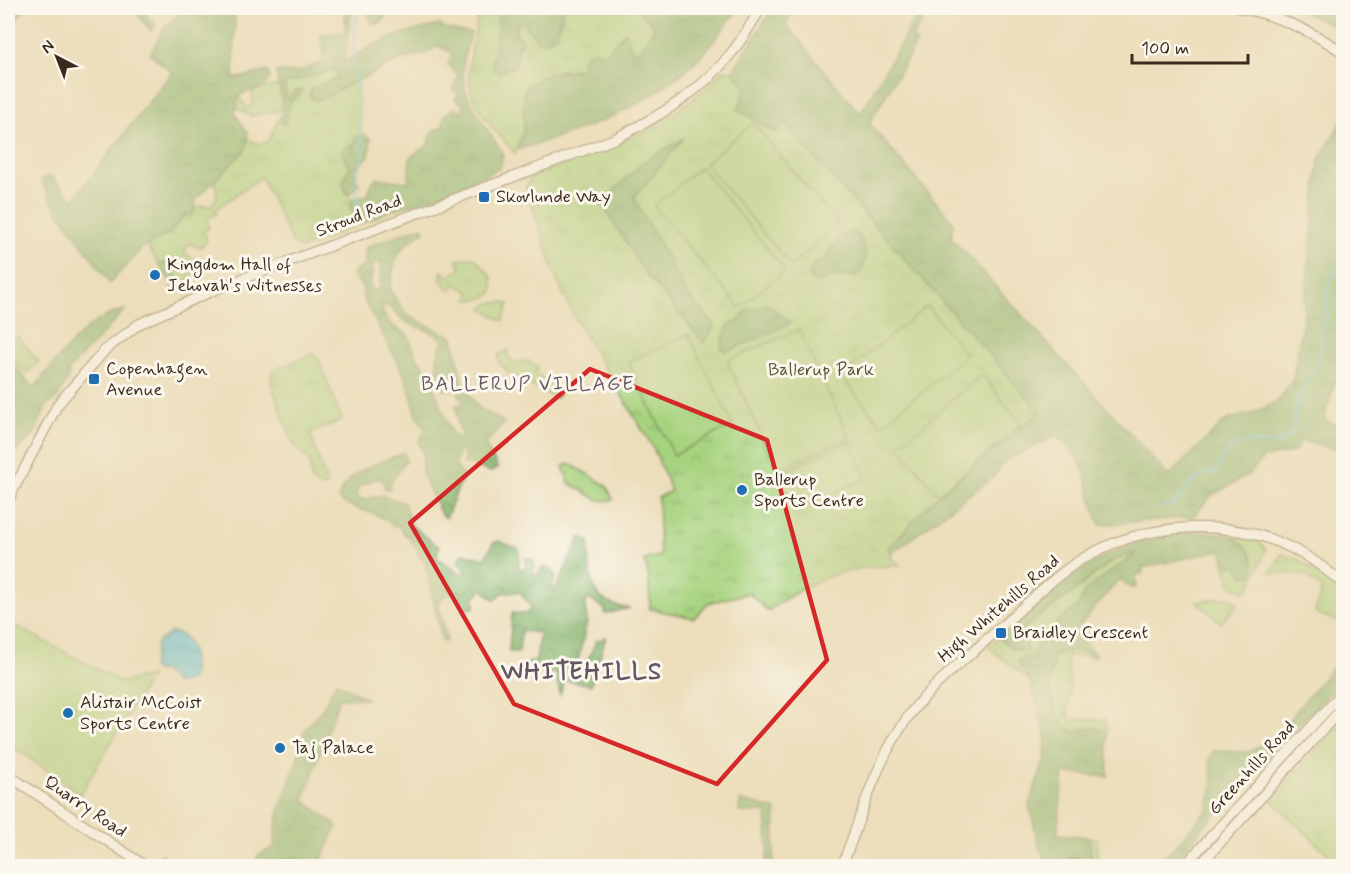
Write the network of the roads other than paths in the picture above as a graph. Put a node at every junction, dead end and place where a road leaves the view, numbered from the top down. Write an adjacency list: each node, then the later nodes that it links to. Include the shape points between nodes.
1 (761, 8): 4 (street, Stroud Road, via 733,51 703,82 658,117 614,139 221,287 139,324 105,350 58,404)
2 (1240, 8): 3 (street, via 1277,18)
3 (1344, 52)
4 (8, 500)
5 (1344, 584): 10 (street, High Whitehills Road, via 1300,552 1276,541 1197,526 1134,537 1082,560 1055,579 967,658 905,721 871,786)
6 (1344, 691): 11 (street, Greenhills Road)
7 (1344, 706): 12 (street, Greenhills Road)
8 (8, 775): 9 (street, Quarry Road)
9 (145, 867)
10 (842, 867)
11 (1184, 867)
12 (1199, 867)

